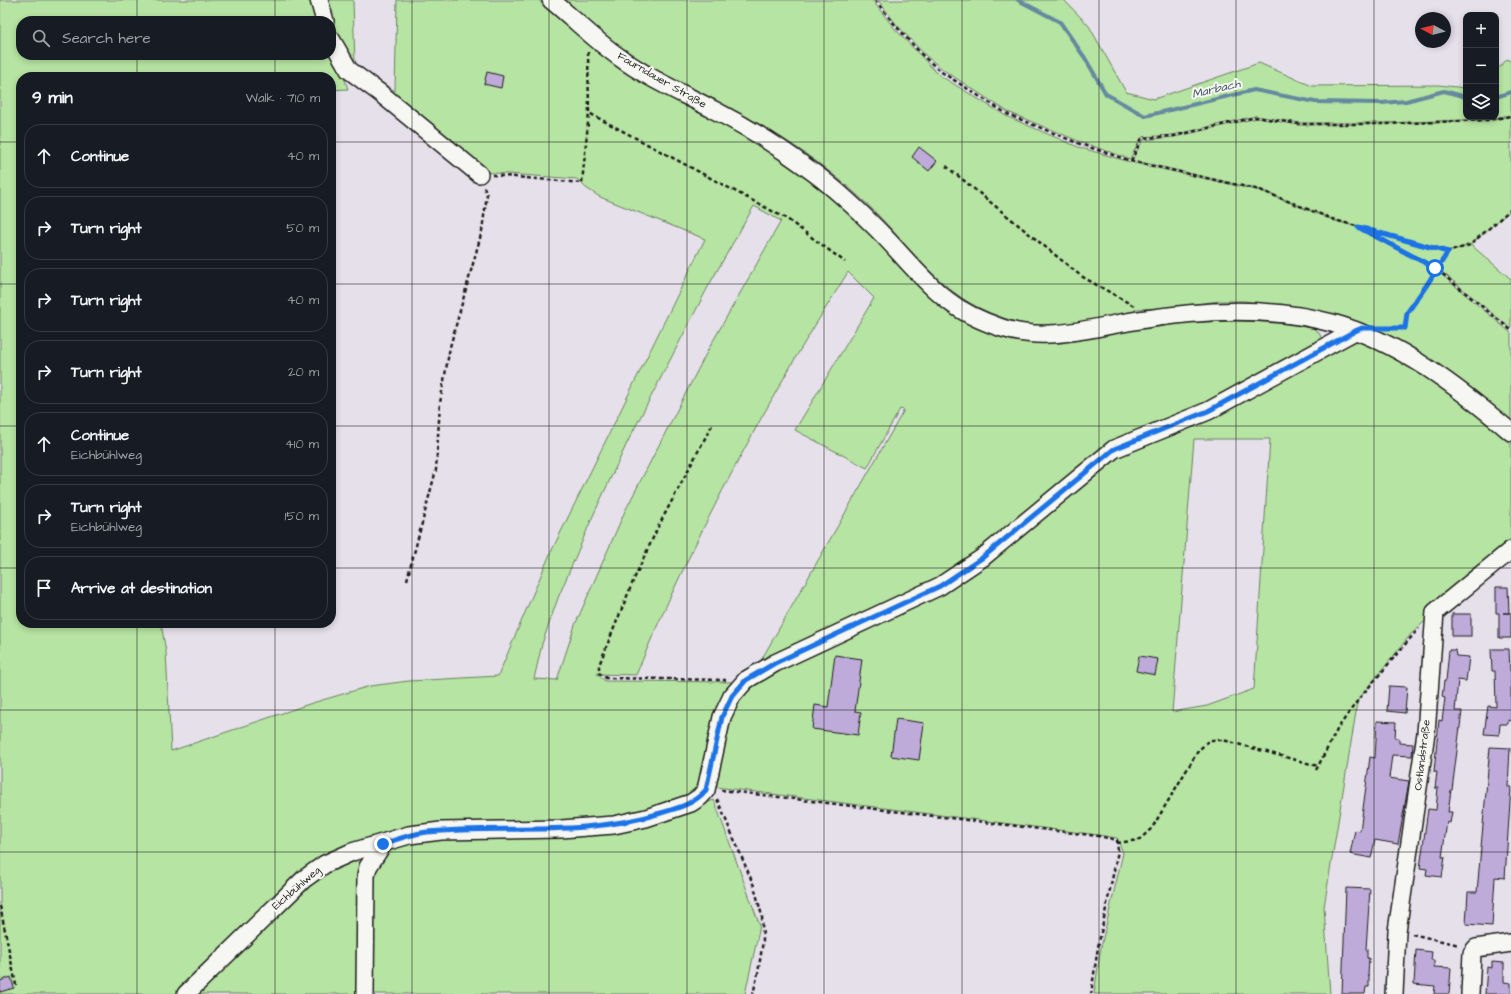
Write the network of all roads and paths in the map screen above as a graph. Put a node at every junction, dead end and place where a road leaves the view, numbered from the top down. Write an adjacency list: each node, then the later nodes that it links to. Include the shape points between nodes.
1 (319, 0): 4 (street)
2 (551, 0): 5 (street, Faurndauer Straße)
3 (875, 0): 9 (path, via 924,57 943,73 1000,110 1080,144)
4 (324, 16)
5 (588, 31): 7 (path); 19 (street, Faurndauer Straße, via 619,58 719,112 788,154 843,196 950,303 998,327 1053,335 1188,313 1268,312 1331,323)
6 (336, 48): 11 (street, via 349,70)
7 (589, 113): 11 (path, via 582,183); 15 (path, via 787,219)
8 (1511, 116): 9 (path, via 1489,120 1384,124 1299,124 1256,117 1174,136 1142,138)
9 (1130, 161): 13 (path, via 1260,190)
10 (946, 166): 16 (path, via 1081,276)
11 (479, 174): 23 (path, via 487,194 482,231 450,347 440,403 436,470)
12 (1511, 209): 14 (path, via 1470,245)
13 (1358, 227): 14 (path); 18 (path, via 1435,268)
14 (1448, 252): 17 (path, bridge, via 1407,313 1405,328)
15 (845, 262)
16 (1135, 306)
17 (1383, 328)
18 (1511, 330)
19 (1355, 331): 21 (street, Faurndauer Straße, via 1395,349 1432,371 1481,406); 25 (street, via 1208,411 1114,449 982,558 940,586 775,663)
20 (712, 425): 25 (path, via 658,527 634,579 599,665 599,673 606,678)
21 (1511, 432)
22 (1511, 550): 24 (street)
23 (408, 580)
24 (1435, 612): 26 (path, via 1411,636 1358,700 1338,728); 32 (street, Ostlandstraße, via 1424,748)
25 (746, 680): 28 (street, via 732,696 722,717)
26 (1318, 766): 27 (path); 29 (path, via 1223,740 1209,740 1198,751 1152,828 1138,840)
27 (1316, 770)
28 (706, 790): 29 (path, via 1098,836 1117,840); 30 (street, Eichbühlweg, via 691,803 646,818 614,825 425,832); 38 (path, via 716,799 754,886 762,916 763,941)
29 (1117, 843): 39 (path, via 1118,851)
30 (383, 844): 36 (street, Eichbühlweg, via 352,852 325,864 304,879); 37 (street, via 366,876)
31 (0, 906): 35 (path)
32 (1397, 931): 34 (path); 40 (street, Ostlandstraße)
33 (1511, 943): 34 (street)
34 (1476, 948): 41 (street, via 1472,953)
35 (16, 985)
36 (186, 994)
37 (364, 994)
38 (753, 994)
39 (1091, 994)
40 (1394, 994)
41 (1470, 994)

